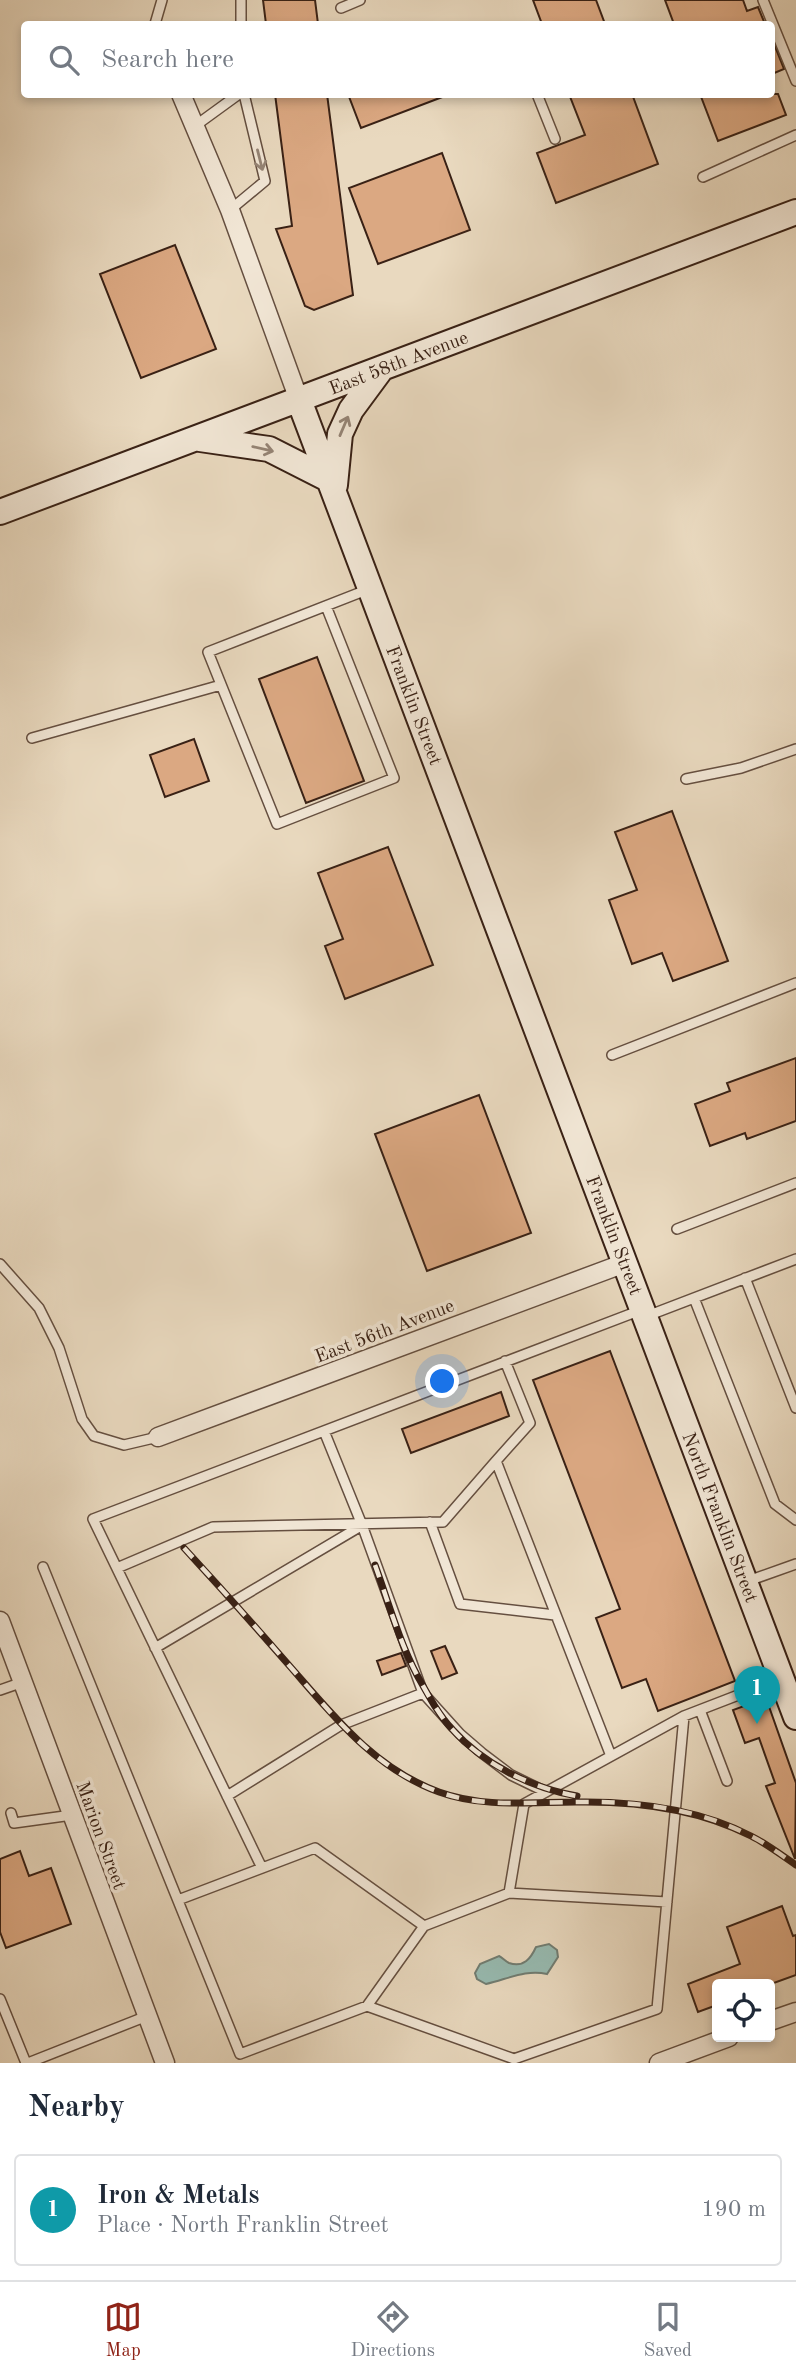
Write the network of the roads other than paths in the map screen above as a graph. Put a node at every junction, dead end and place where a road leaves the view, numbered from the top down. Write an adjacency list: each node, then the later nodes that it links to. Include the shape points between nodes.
1 (162, 0): 6 (lane)
2 (241, 0): 7 (lane)
3 (762, 0): 8 (lane)
4 (354, 1): 5 (lane)
5 (341, 8)
6 (157, 21)
7 (241, 21)
8 (771, 21)
9 (775, 31): 10 (lane)
10 (796, 81)
11 (183, 98): 15 (street, Franklin Street)
12 (236, 98): 15 (lane)
13 (243, 98): 19 (lane, one-way to 19, via 265,181)
14 (539, 98): 17 (lane)
15 (195, 126): 19 (street, Franklin Street)
16 (796, 135): 18 (lane)
17 (555, 139)
18 (703, 177)
19 (230, 210): 22 (street, Franklin Street)
20 (796, 212): 21 (street, East 58th Avenue)
21 (382, 368): 22 (street, East 58th Avenue); 24 (street, one-way to 21, via 340,434 351,410)
22 (299, 400): 23 (street, East 58th Avenue); 24 (street, Franklin Street)
23 (196, 439): 24 (street, one-way to 24, via 269,449); 25 (street, East 58th Avenue)
24 (332, 486): 26 (street, Franklin Street)
25 (0, 512)
26 (371, 589): 27 (lane); 37 (street, Franklin Street)
27 (326, 606): 28 (lane, via 208,652); 28 (lane, via 394,778 277,824)
28 (221, 685): 29 (lane)
29 (32, 738)
30 (796, 749): 31 (lane, via 741,768)
31 (686, 779)
32 (796, 983): 33 (lane)
33 (612, 1055)
34 (796, 1183): 35 (lane)
35 (677, 1229)
36 (796, 1259): 39 (lane)
37 (625, 1263): 41 (street, Franklin Street); 45 (street, East 56th Avenue)
38 (0, 1264): 45 (lane, via 39,1308 59,1348 82,1419 94,1436 124,1445)
39 (745, 1278): 40 (lane); 43 (lane)
40 (694, 1298): 41 (lane); 47 (lane, via 775,1504)
41 (644, 1313): 42 (lane); 53 (street, North Franklin Street)
42 (505, 1361): 44 (lane); 46 (lane, via 530,1423)
43 (796, 1408)
44 (324, 1431): 49 (lane); 52 (lane, via 93,1519)
45 (158, 1437)
46 (496, 1461): 48 (lane, via 443,1522); 54 (lane)
47 (796, 1520)
48 (430, 1522): 49 (lane); 54 (lane, via 460,1604)
49 (362, 1525): 52 (lane, via 213,1527); 56 (lane); 60 (lane)
50 (796, 1564): 53 (lane)
51 (43, 1567): 72 (lane)
52 (117, 1568): 56 (lane)
53 (746, 1582): 57 (street, North Franklin Street)
54 (555, 1615): 64 (lane)
55 (0, 1621): 58 (street, Marion Street)
56 (155, 1647): 67 (lane)
57 (782, 1679): 61 (lane); 62 (street, North Franklin Street)
58 (23, 1682): 59 (lane); 69 (street, Marion Street)
59 (0, 1690)
60 (423, 1693): 66 (lane, via 482,1753); 67 (lane, via 341,1725)
61 (700, 1710): 63 (lane); 65 (lane)
62 (795, 1713)
63 (684, 1716): 64 (lane); 73 (lane)
64 (611, 1756): 66 (lane)
65 (727, 1781)
66 (546, 1792): 71 (lane, via 524,1804)
67 (227, 1796): 70 (lane)
68 (11, 1813): 69 (lane, via 14,1823)
69 (72, 1815): 78 (street, Marion Street)
70 (262, 1868): 72 (lane); 74 (lane, via 314,1848)
71 (509, 1893): 73 (lane); 74 (lane)
72 (178, 1900): 76 (lane, via 240,2054)
73 (667, 1902): 76 (lane, via 657,2009 513,2059)
74 (424, 1926): 76 (lane)
75 (0, 1999): 81 (lane)
76 (367, 2006)
77 (795, 2015): 79 (street)
78 (147, 2016): 81 (lane); 82 (street, Marion Street)
79 (775, 2020)
80 (716, 2042): 83 (street)
81 (27, 2063)
82 (165, 2063)
83 (659, 2063)

